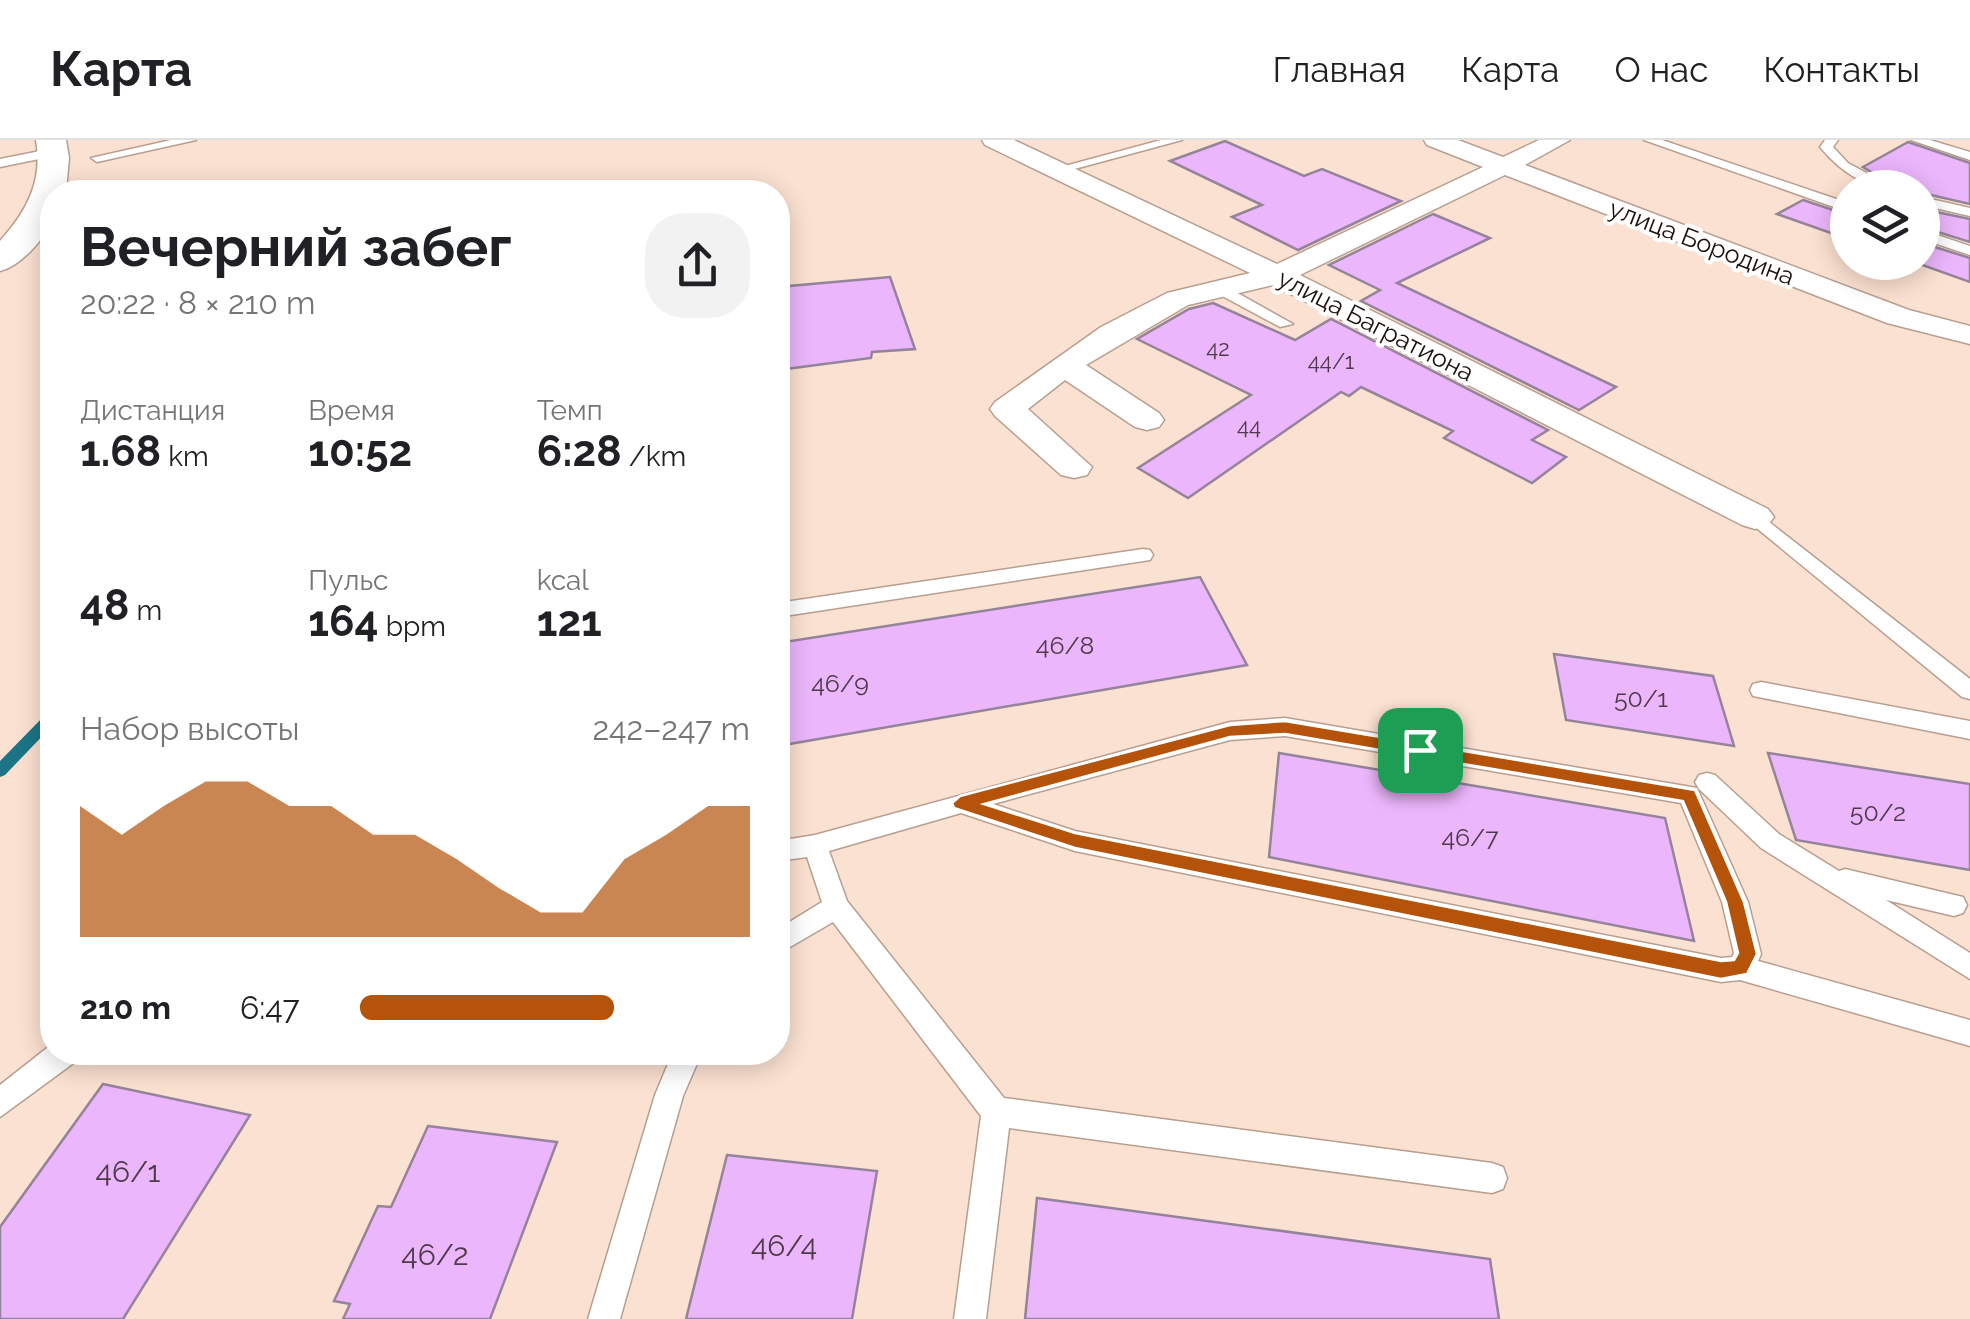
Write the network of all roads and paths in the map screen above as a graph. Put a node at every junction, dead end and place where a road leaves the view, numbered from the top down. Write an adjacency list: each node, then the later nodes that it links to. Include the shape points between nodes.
1 (190, 140): 11 (lane)
2 (994, 140): 14 (street, улица Багратиона)
3 (1176, 140): 14 (lane)
4 (1436, 140): 13 (street, улица Бородина)
5 (1558, 140): 13 (street)
6 (1650, 140): 17 (lane)
7 (1832, 140): 15 (lane, via 1826,147)
8 (1917, 140): 10 (lane)
9 (55, 144): 12 (lane); 16 (main road)
10 (1970, 156)
11 (98, 158)
12 (0, 164)
13 (1506, 166): 24 (street); 27 (street, улица Бородина, via 1898,317)
14 (1056, 170): 24 (street, улица Багратиона)
15 (1852, 170)
16 (55, 180)
17 (1830, 202)
18 (1940, 205): 19 (lane)
19 (1970, 212)
20 (40, 213): 23 (main road)
21 (1940, 240): 22 (lane)
22 (1970, 251)
23 (0, 261)
24 (1276, 275): 25 (street); 31 (street, улица Багратиона)
25 (1220, 289): 26 (lane); 28 (street, via 1178,300)
26 (1285, 324)
27 (1970, 335)
28 (1064, 365): 29 (street); 30 (street, via 1006,409)
29 (1147, 420)
30 (1074, 467)
31 (1755, 517): 35 (lane)
32 (1143, 555): 33 (lane)
33 (790, 608)
34 (1761, 690): 36 (lane)
35 (1970, 690)
36 (1970, 730)
37 (1707, 782): 41 (lane, via 1770,841)
38 (960, 803): 39 (lane); 46 (lane, via 1075,841 1721,970); 46 (lane, via 1230,731 1285,728 1689,795 1735,902 1748,954)
39 (815, 844): 40 (lane); 43 (lane)
40 (790, 849)
41 (1827, 876): 42 (lane); 45 (lane)
42 (1954, 905)
43 (836, 908): 44 (lane); 51 (lane)
44 (790, 935)
45 (1970, 967)
46 (1740, 968): 47 (lane)
47 (1970, 1032)
48 (48, 1065): 50 (lane)
49 (682, 1065): 53 (lane)
50 (0, 1103)
51 (996, 1112): 52 (lane); 54 (lane)
52 (1492, 1178)
53 (604, 1319)
54 (970, 1319)

